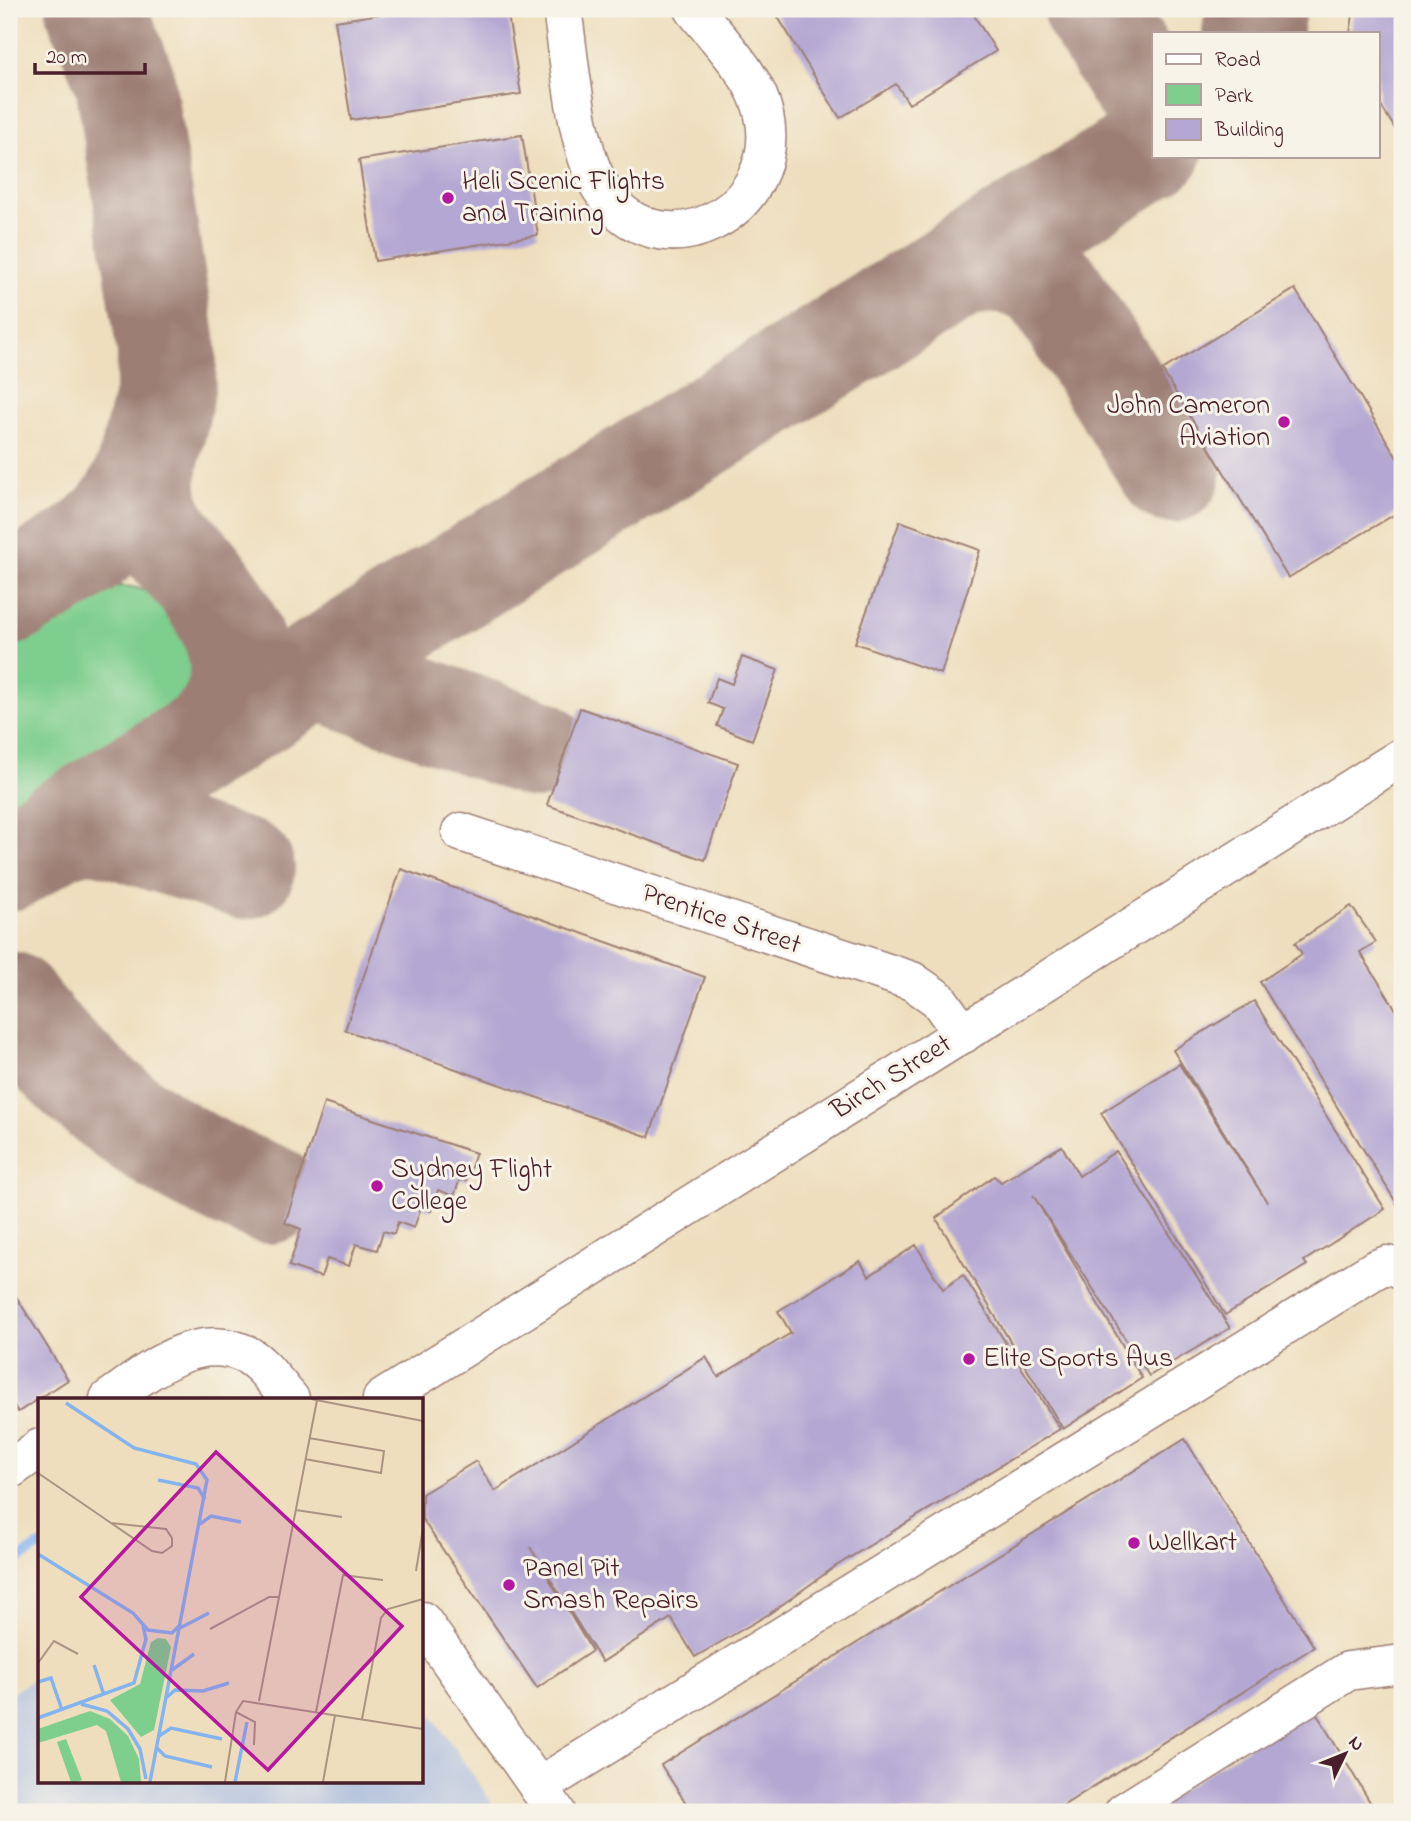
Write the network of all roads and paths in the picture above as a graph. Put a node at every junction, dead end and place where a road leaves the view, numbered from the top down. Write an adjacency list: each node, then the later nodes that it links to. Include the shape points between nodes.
1 (562, 9): 2 (street, via 591,171 622,213 659,230 681,231 702,227 738,205 763,167 768,144 764,113 752,84)
2 (694, 9)
3 (1402, 757): 5 (street, Birch Street)
4 (461, 832): 5 (street, Prentice Street, via 912,981 938,999)
5 (962, 1034): 10 (street, Birch Street)
6 (1402, 1269): 15 (street, via 1387,1265 1376,1269)
7 (158, 1384): 8 (street); 9 (street, via 195,1348 218,1348 243,1353)
8 (112, 1398)
9 (289, 1398)
10 (384, 1398)
11 (38, 1449): 12 (street)
12 (9, 1470)
13 (424, 1624): 15 (street)
14 (1402, 1664): 16 (street, via 1348,1671)
15 (547, 1800)
16 (1124, 1812)

